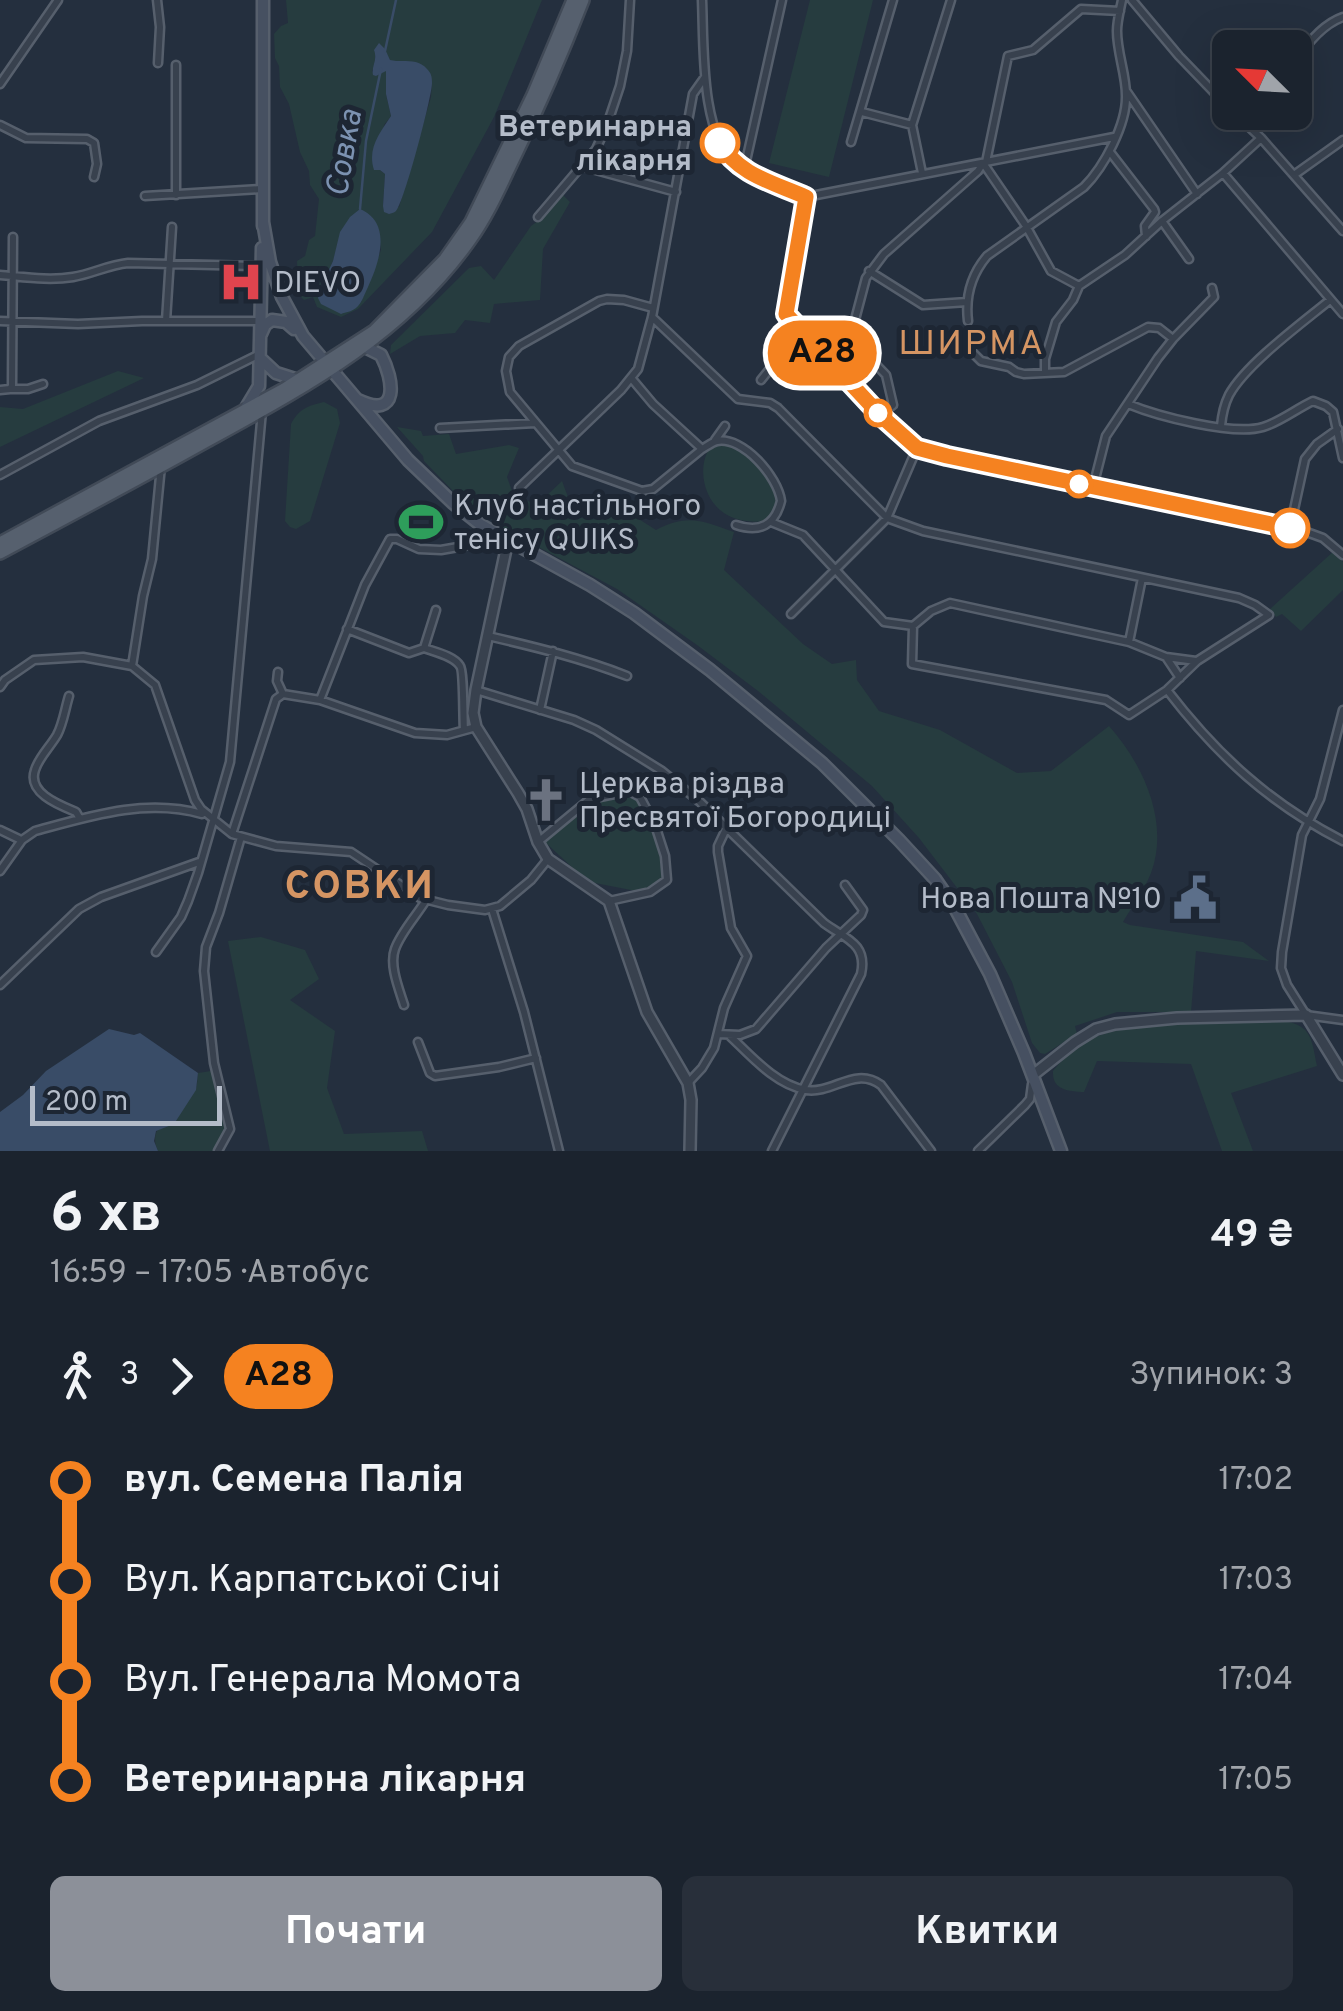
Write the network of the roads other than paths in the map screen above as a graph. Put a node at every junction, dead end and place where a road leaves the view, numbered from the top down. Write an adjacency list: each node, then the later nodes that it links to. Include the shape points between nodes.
1 (58, 0): 19 (street)
2 (157, 0): 16 (street)
3 (263, 0): 38 (main road)
4 (572, 0): 76 (main road, via 534,96 454,247 374,331)
5 (584, 0): 73 (main road, via 473,237)
6 (630, 0): 32 (street, via 620,86 596,149)
7 (702, 0): 18 (street)
8 (782, 0): 33 (street)
9 (893, 0): 22 (street)
10 (951, 0): 24 (street)
11 (1122, 0): 13 (street)
12 (1132, 0): 20 (street)
13 (1120, 10): 21 (street); 31 (street, via 1080,9 1032,50 1008,56)
14 (1343, 17): 15 (street)
15 (1312, 41)
16 (158, 63)
17 (176, 65): 41 (street)
18 (705, 77): 33 (street, via 718,139); 39 (street, via 693,94)
19 (0, 84)
20 (1212, 90)
21 (1126, 91): 26 (street); 40 (street)
22 (862, 112): 24 (street); 29 (street)
23 (0, 125): 37 (street, via 26,138 87,139 97,151)
24 (912, 125): 34 (street)
25 (1252, 130): 27 (street)
26 (1115, 137): 30 (street); 31 (street)
27 (1261, 138): 35 (street); 36 (street)
28 (1343, 140): 36 (street)
29 (852, 142)
30 (1110, 152): 47 (street, via 1084,186); 50 (street, via 1154,209)
31 (985, 162): 34 (street); 47 (street); 55 (street)
32 (582, 166): 39 (street); 44 (street)
33 (744, 170): 43 (street)
34 (922, 173): 43 (street)
35 (1224, 173): 40 (street); 60 (street)
36 (1294, 175): 49 (street)
37 (94, 176)
38 (263, 189): 41 (street); 46 (main road)
39 (676, 192): 62 (street)
40 (1197, 194): 45 (street)
41 (176, 195): 42 (street)
42 (145, 196)
43 (806, 197): 63 (street)
44 (538, 217)
45 (1162, 221): 50 (street); 52 (street)
46 (263, 222): 54 (main road); 71 (main road, via 270,262)
47 (1026, 226): 58 (street, via 1051,271); 61 (street, via 987,256)
48 (172, 227): 53 (street)
49 (1343, 232)
50 (1146, 236): 58 (street)
51 (13, 237): 57 (street)
52 (1189, 259)
53 (171, 263): 54 (street); 57 (street, via 110,265 76,277); 65 (street)
54 (261, 266): 67 (main road)
55 (869, 271): 61 (street, via 923,305); 88 (street, via 852,331 886,375 892,405)
56 (0, 275): 57 (street)
57 (13, 276): 69 (street)
58 (1079, 286): 77 (street, via 1056,322)
59 (1212, 288): 72 (street, via 1214,297)
60 (1330, 300): 64 (street); 91 (street, via 1234,388)
61 (966, 302): 68 (street)
62 (652, 313): 78 (street); 89 (street, via 607,298 519,346 510,357 507,382); 103 (street, via 738,398 778,408)
63 (786, 314): 80 (street, via 774,365); 88 (street)
64 (1343, 314)
65 (166, 320): 67 (street); 69 (street)
66 (0, 321): 69 (street)
67 (261, 321): 70 (main road)
68 (968, 321)
69 (13, 322): 82 (street)
70 (261, 334): 71 (main road, via 280,320); 75 (main road)
71 (302, 336): 76 (main road)
72 (1173, 339): 77 (street, via 1148,327 1072,370); 85 (street)
73 (365, 348): 76 (main road); 84 (main road, via 381,355 391,393 380,407)
74 (973, 352): 77 (street, via 981,362 1016,372)
75 (261, 356): 79 (main road, via 276,374); 87 (main road, via 259,386); 100 (street, via 100,421)
76 (327, 367): 79 (main road); 84 (main road); 86 (main road)
77 (1045, 371)
78 (632, 379): 96 (street); 97 (street)
79 (298, 380): 87 (main road)
80 (761, 380)
81 (43, 384): 82 (street)
82 (10, 389): 83 (street)
83 (0, 390)
84 (353, 398): 107 (main road, via 418,470)
85 (1128, 404): 91 (street); 102 (street, via 1106,436)
86 (262, 411): 99 (main road); 138 (street, via 230,762)
87 (243, 412): 109 (main road)
88 (880, 415): 95 (street)
89 (536, 423): 92 (street); 97 (street)
90 (725, 426): 94 (street)
91 (1220, 426): 93 (street, via 1260,428 1313,401 1333,412)
92 (440, 428)
93 (1338, 428): 98 (street); 106 (street, via 1305,459)
94 (714, 441): 96 (street); 104 (street, via 746,450 775,480 782,501)
95 (917, 448): 102 (street); 103 (street)
96 (702, 449): 97 (street, via 642,492 572,466)
97 (558, 450): 101 (street)
98 (1343, 458)
99 (161, 466): 110 (main road); 124 (street)
100 (0, 474)
101 (519, 488)
102 (1093, 488): 106 (street)
103 (887, 518): 112 (street); 113 (street)
104 (772, 522): 105 (street, via 754,529); 112 (street, via 803,534)
105 (736, 524)
106 (1290, 528): 111 (street, via 1323,538)
107 (492, 532): 108 (main road); 117 (street, via 474,544 442,550 390,539)
108 (508, 540): 118 (street); 165 (main road, via 684,649 822,764 899,840 935,879 977,947)
109 (0, 543)
110 (0, 553)
111 (1343, 555)
112 (836, 571): 115 (street); 116 (street, via 884,622)
113 (1142, 578): 119 (street); 123 (street, via 1239,598 1268,615)
114 (436, 610): 120 (street)
115 (791, 614)
116 (912, 626): 119 (street, via 950,603); 130 (street, via 912,664 1106,700 1129,716)
117 (347, 629): 120 (street, via 409,653); 133 (street)
118 (488, 636): 121 (street); 129 (street)
119 (1129, 642): 122 (street)
120 (424, 648): 137 (street, via 460,666)
121 (552, 651): 126 (street); 134 (street)
122 (1166, 657): 123 (street); 127 (street)
123 (1197, 661): 127 (street)
124 (132, 666): 128 (street, via 84,657 34,660); 138 (street, via 155,684 194,800)
125 (278, 672): 131 (street)
126 (626, 676)
127 (1180, 678): 130 (street)
128 (0, 687)
129 (476, 690): 134 (street); 136 (street)
130 (1167, 690): 140 (street, via 1242,774)
131 (282, 694): 133 (street); 143 (street)
132 (69, 696): 139 (street, via 33,780 40,793)
133 (320, 700): 137 (street, via 414,732)
134 (540, 710): 141 (street, via 620,743 686,789)
135 (1343, 710): 140 (street)
136 (476, 727): 137 (street); 147 (street, via 518,792)
137 (464, 730)
138 (213, 817): 139 (street, via 152,806); 143 (street); 149 (street)
139 (80, 819): 145 (street)
140 (1308, 822): 146 (street); 159 (street, via 1281,968)
141 (726, 829): 155 (street); 161 (street, via 718,852 731,928 746,956)
142 (0, 830): 145 (street)
143 (232, 834): 144 (street)
144 (241, 837): 152 (street, via 352,852); 169 (street, via 204,971 214,1063 230,1128)
145 (22, 840): 150 (street)
146 (1343, 841)
147 (538, 842): 148 (street); 153 (street, via 590,800 629,791 640,797 666,856 667,880 650,892)
148 (548, 859): 153 (street); 154 (street)
149 (200, 862): 156 (street, via 181,916); 157 (street, via 80,909)
150 (0, 870)
151 (846, 886): 155 (street, via 864,910)
152 (426, 900): 154 (street); 158 (street, via 394,950)
153 (609, 901): 167 (street, via 647,1012)
154 (492, 909): 164 (street)
155 (840, 934): 162 (street, via 756,1029); 168 (street, via 859,950 863,969)
156 (156, 952)
157 (0, 985)
158 (404, 1005)
159 (1306, 1015): 160 (street); 165 (street, via 1115,1024 1075,1042); 166 (street)
160 (1343, 1020)
161 (718, 1034): 162 (street); 167 (street)
162 (730, 1036): 168 (street)
163 (418, 1042): 164 (street, via 435,1076)
164 (536, 1058): 170 (street)
165 (1033, 1075): 174 (street, via 1030,1099); 175 (main road)
166 (1343, 1075)
167 (688, 1082): 171 (street)
168 (803, 1090): 172 (street); 173 (street, via 874,1081)
169 (218, 1151)
170 (559, 1151)
171 (690, 1151)
172 (772, 1151)
173 (931, 1151)
174 (978, 1151)
175 (1061, 1151)

